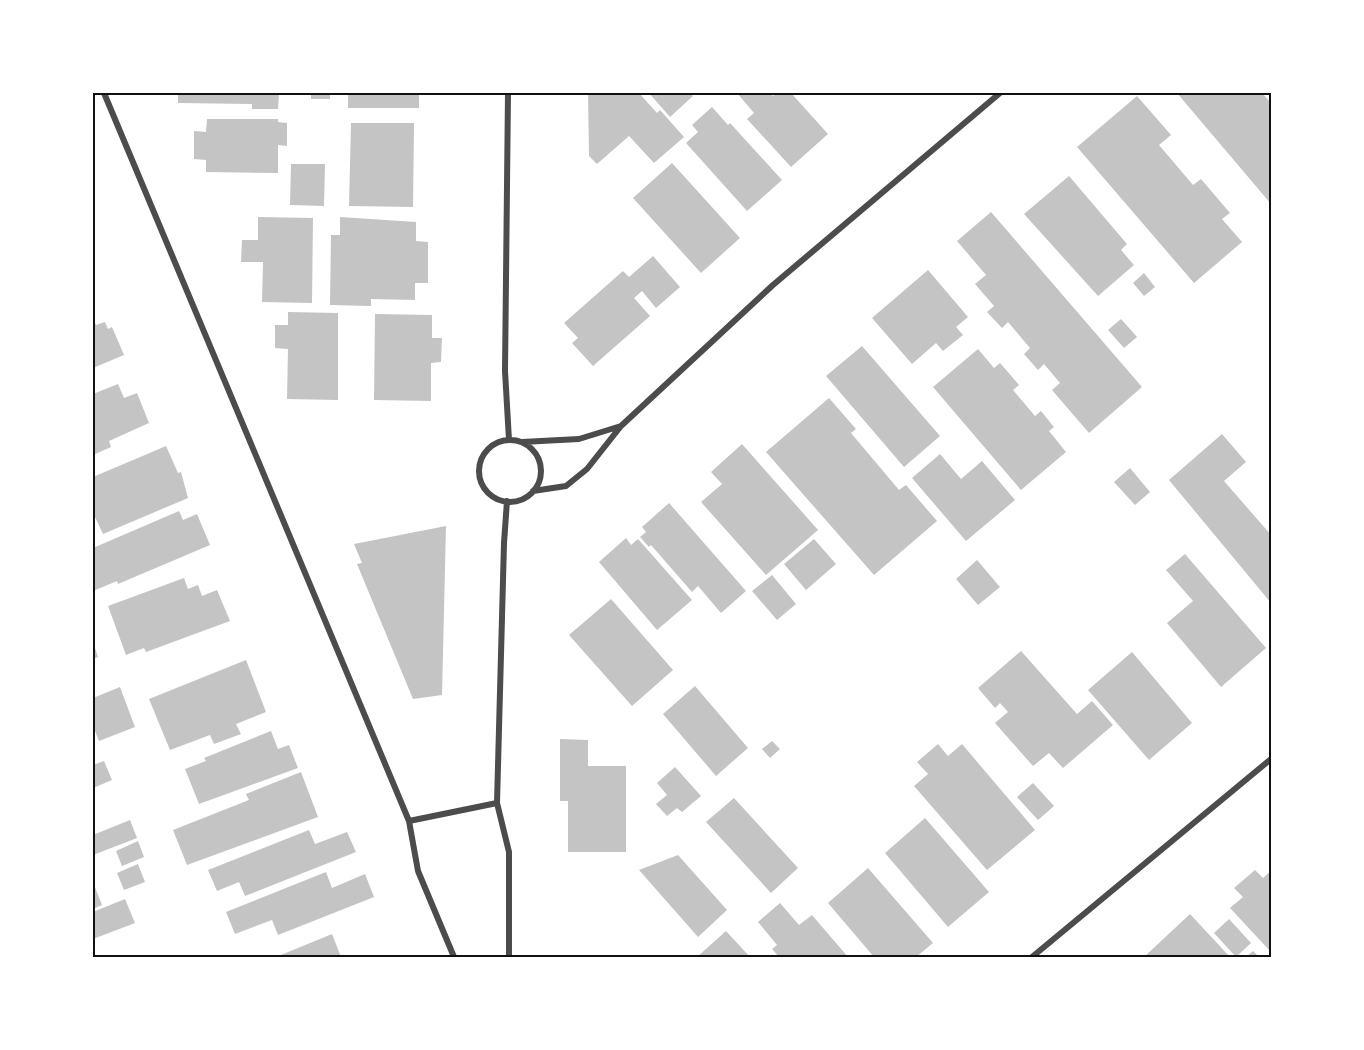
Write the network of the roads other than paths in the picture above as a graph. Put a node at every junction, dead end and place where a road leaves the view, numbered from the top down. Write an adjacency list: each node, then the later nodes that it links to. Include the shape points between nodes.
1 (104, 93): 11 (street)
2 (508, 93): 5 (street)
3 (1000, 93): 4 (street, via 772,285)
4 (621, 426): 6 (street, via 579,440); 7 (street, via 587,469 566,486)
5 (509, 440): 6 (street); 8 (street, via 490,447 483,455 479,475 489,493)
6 (521, 442): 7 (street, via 536,454 539,463 539,482)
7 (533, 491): 8 (street, via 517,501)
8 (507, 501): 10 (street)
9 (1271, 759): 12 (street)
10 (497, 803): 11 (street); 14 (street, via 509,852)
11 (409, 821): 13 (street, via 418,871)
12 (1035, 956)
13 (454, 957)
14 (509, 957)

